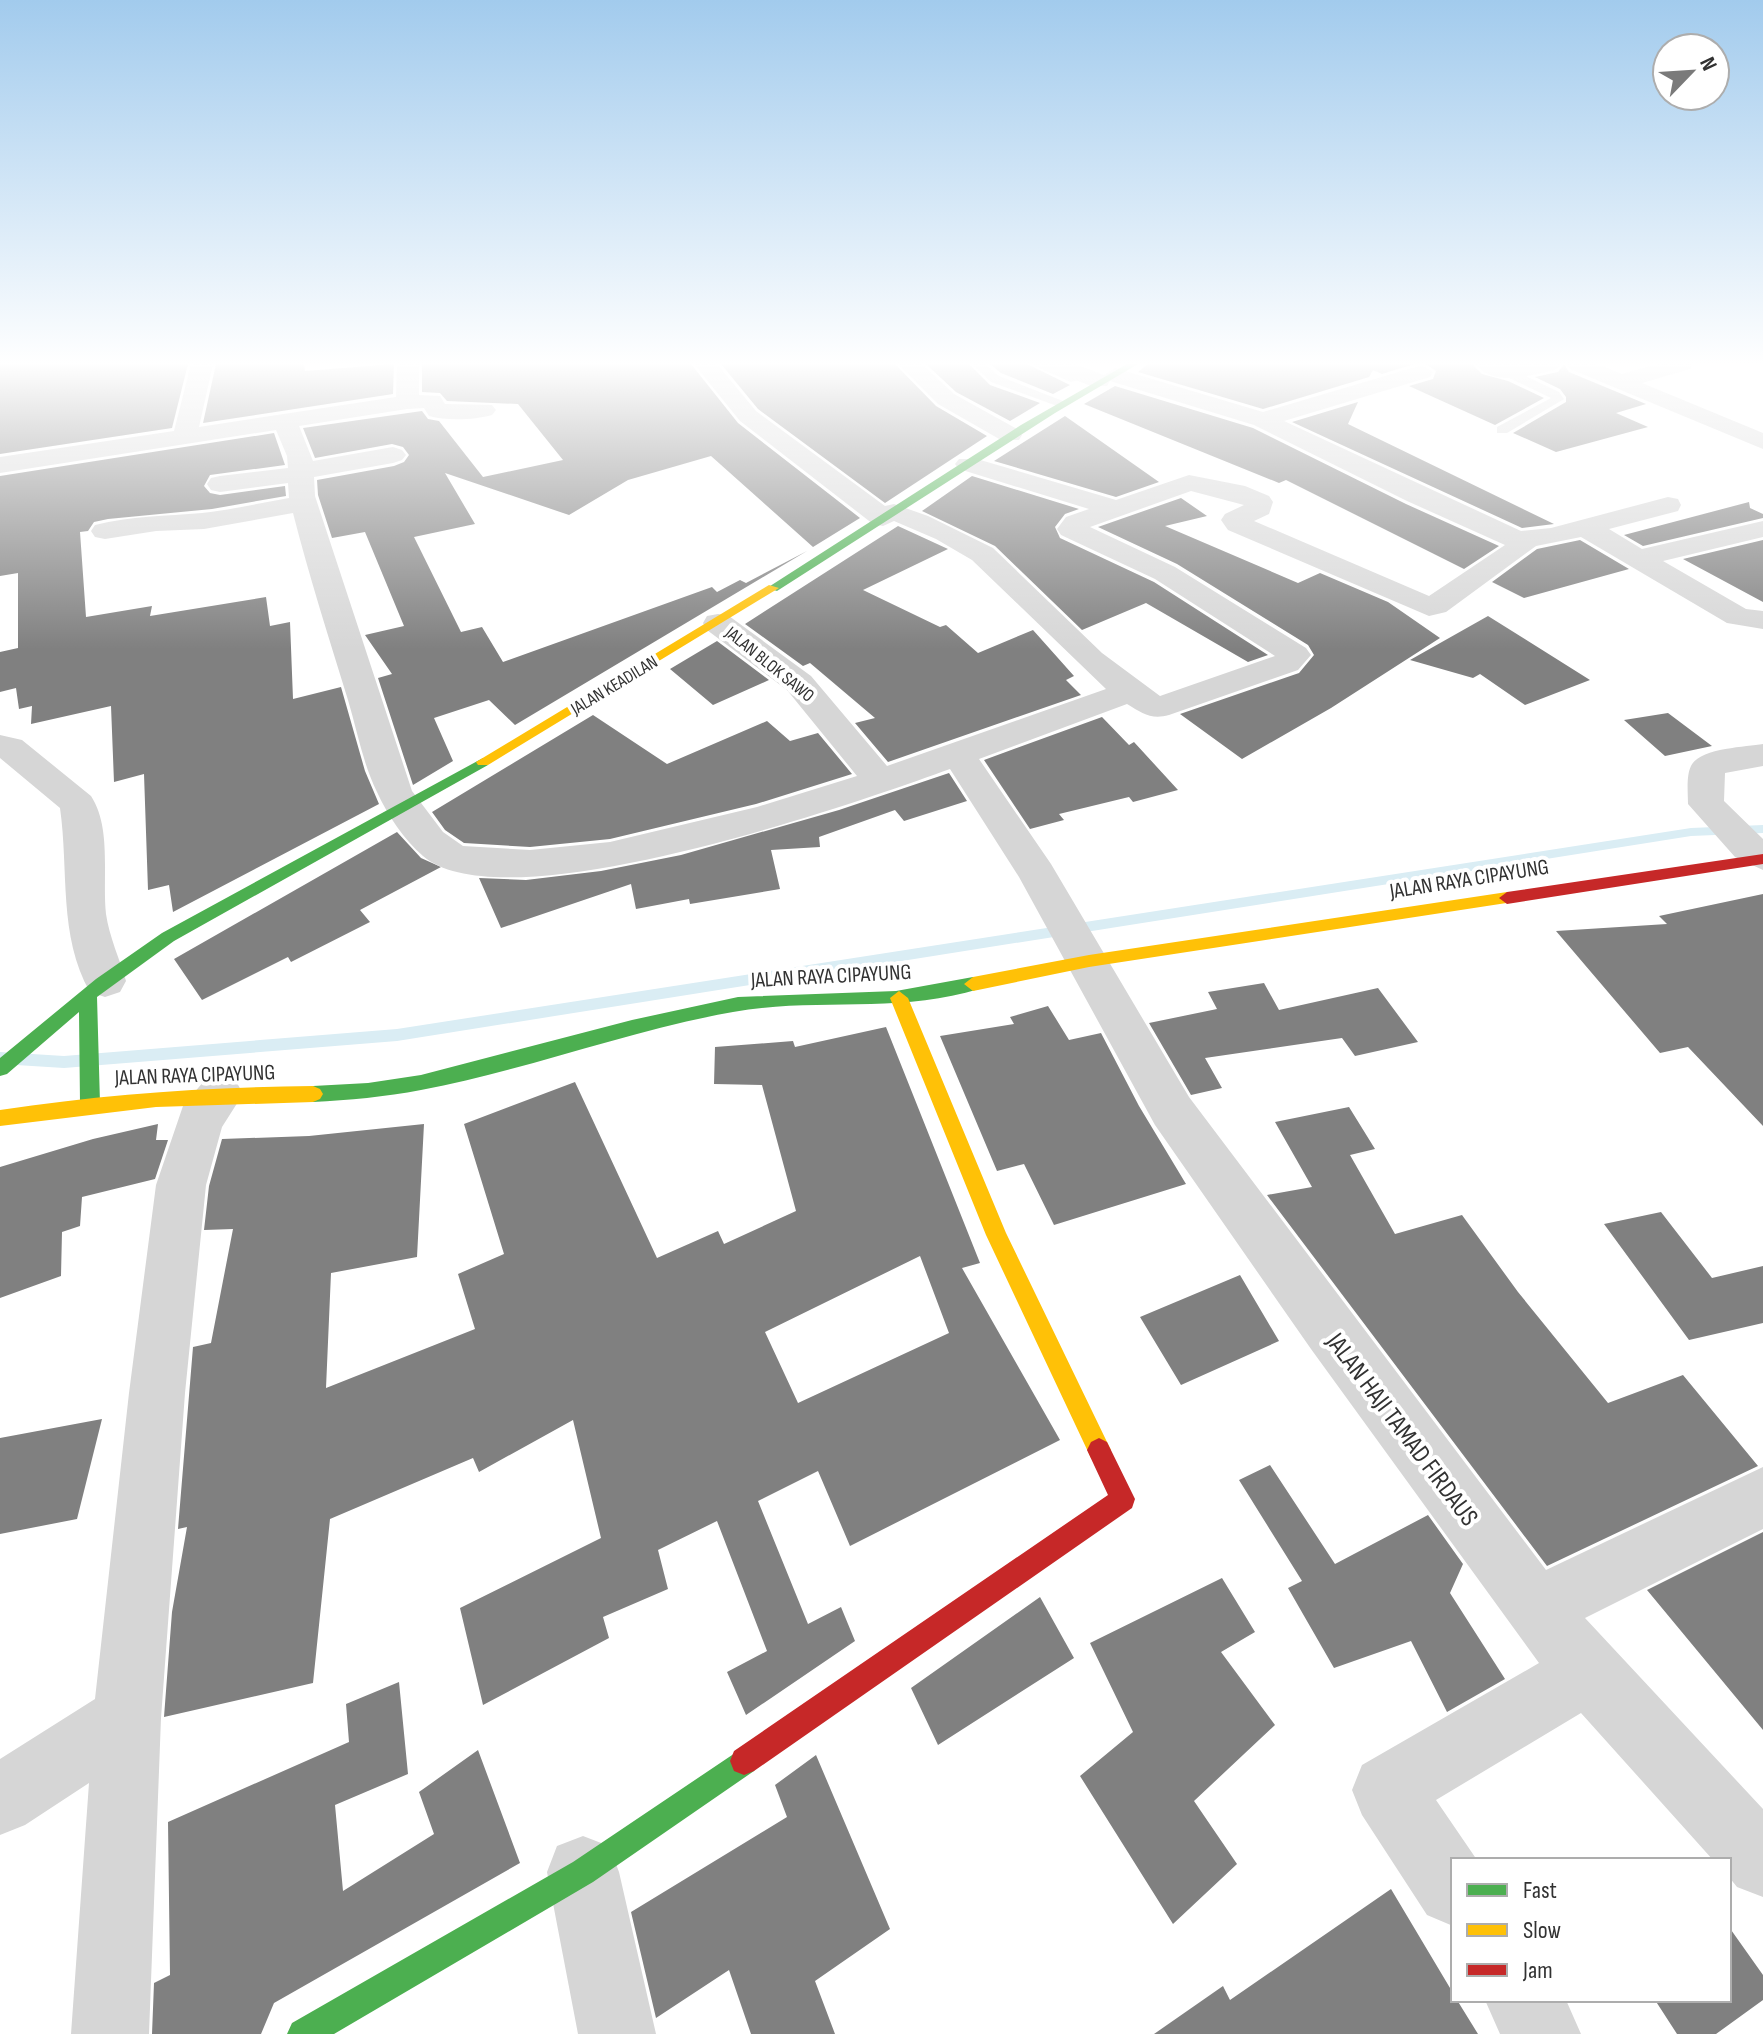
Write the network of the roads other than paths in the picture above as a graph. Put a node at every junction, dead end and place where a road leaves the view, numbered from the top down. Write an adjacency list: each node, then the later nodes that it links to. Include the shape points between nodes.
1 (37, 459): 8 (street)
2 (300, 459): 9 (street)
3 (380, 459): 9 (street)
4 (809, 459): 13 (street)
5 (975, 459): 7 (main road, JALAN KEADILAN)
6 (1342, 459): 17 (street)
7 (968, 464): 12 (street); 13 (main road, JALAN KEADILAN)
8 (0, 465)
9 (303, 483): 10 (street); 16 (street, via 231,517); 26 (street, via 318,554)
10 (220, 484)
11 (1668, 505): 14 (street)
12 (1114, 508): 17 (street, via 1189,483 1257,499 1259,508 1235,520 1238,524 1429,607 1523,545); 21 (street, via 1071,529 1165,573 1295,655 1287,663 1157,708)
13 (888, 515): 20 (main road, JALAN KEADILAN); 21 (street, via 940,532 991,561)
14 (1585, 527): 17 (street); 18 (street)
15 (1763, 529): 18 (street)
16 (105, 531)
17 (1518, 540)
18 (1639, 558): 19 (street, via 1738,617)
19 (1763, 620)
20 (718, 623): 25 (street, JALAN BLOK SAWO, via 799,683); 26 (main road, JALAN KEADILAN)
21 (1128, 692): 23 (street)
22 (0, 746): 29 (street, via 10,748 78,804)
23 (958, 754): 25 (street); 28 (street, JALAN HAJI TAMAD FIRDAUS)
24 (1763, 755): 27 (street, via 1707,768 1706,804)
25 (880, 781): 26 (street, via 608,858 541,865 470,862 442,852)
26 (404, 809): 29 (main road, JALAN KEADILAN, via 167,938)
27 (1758, 854): 28 (main road, JALAN RAYA CIPAYUNG)
28 (1086, 957): 30 (main road, JALAN RAYA CIPAYUNG); 36 (street, JALAN HAJI TAMAD FIRDAUS, via 1172,1111)
29 (97, 989): 31 (main road, JALAN KEADILAN); 33 (main road)
30 (899, 998): 32 (main road, JALAN RAYA CIPAYUNG, via 739,1004 603,1033 448,1079 335,1094); 41 (main road, via 996,1235 1123,1499)
31 (0, 1069)
32 (220, 1094): 33 (main road, JALAN RAYA CIPAYUNG); 38 (street, via 200,1120 181,1185)
33 (90, 1103): 34 (main road, JALAN RAYA CIPAYUNG)
34 (0, 1118)
35 (1763, 1497): 36 (street)
36 (1536, 1609): 37 (street, JALAN HAJI TAMAD FIRDAUS)
37 (1588, 1672): 40 (street, JALAN HAJI TAMAD FIRDAUS); 42 (street, via 1387,1790)
38 (127, 1718): 39 (street); 44 (street)
39 (0, 1800)
40 (1763, 1861)
41 (583, 1872): 45 (main road); 46 (street)
42 (1451, 1886)
43 (1524, 2002): 47 (street)
44 (110, 2034)
45 (303, 2034)
46 (617, 2034)
47 (1542, 2034)

